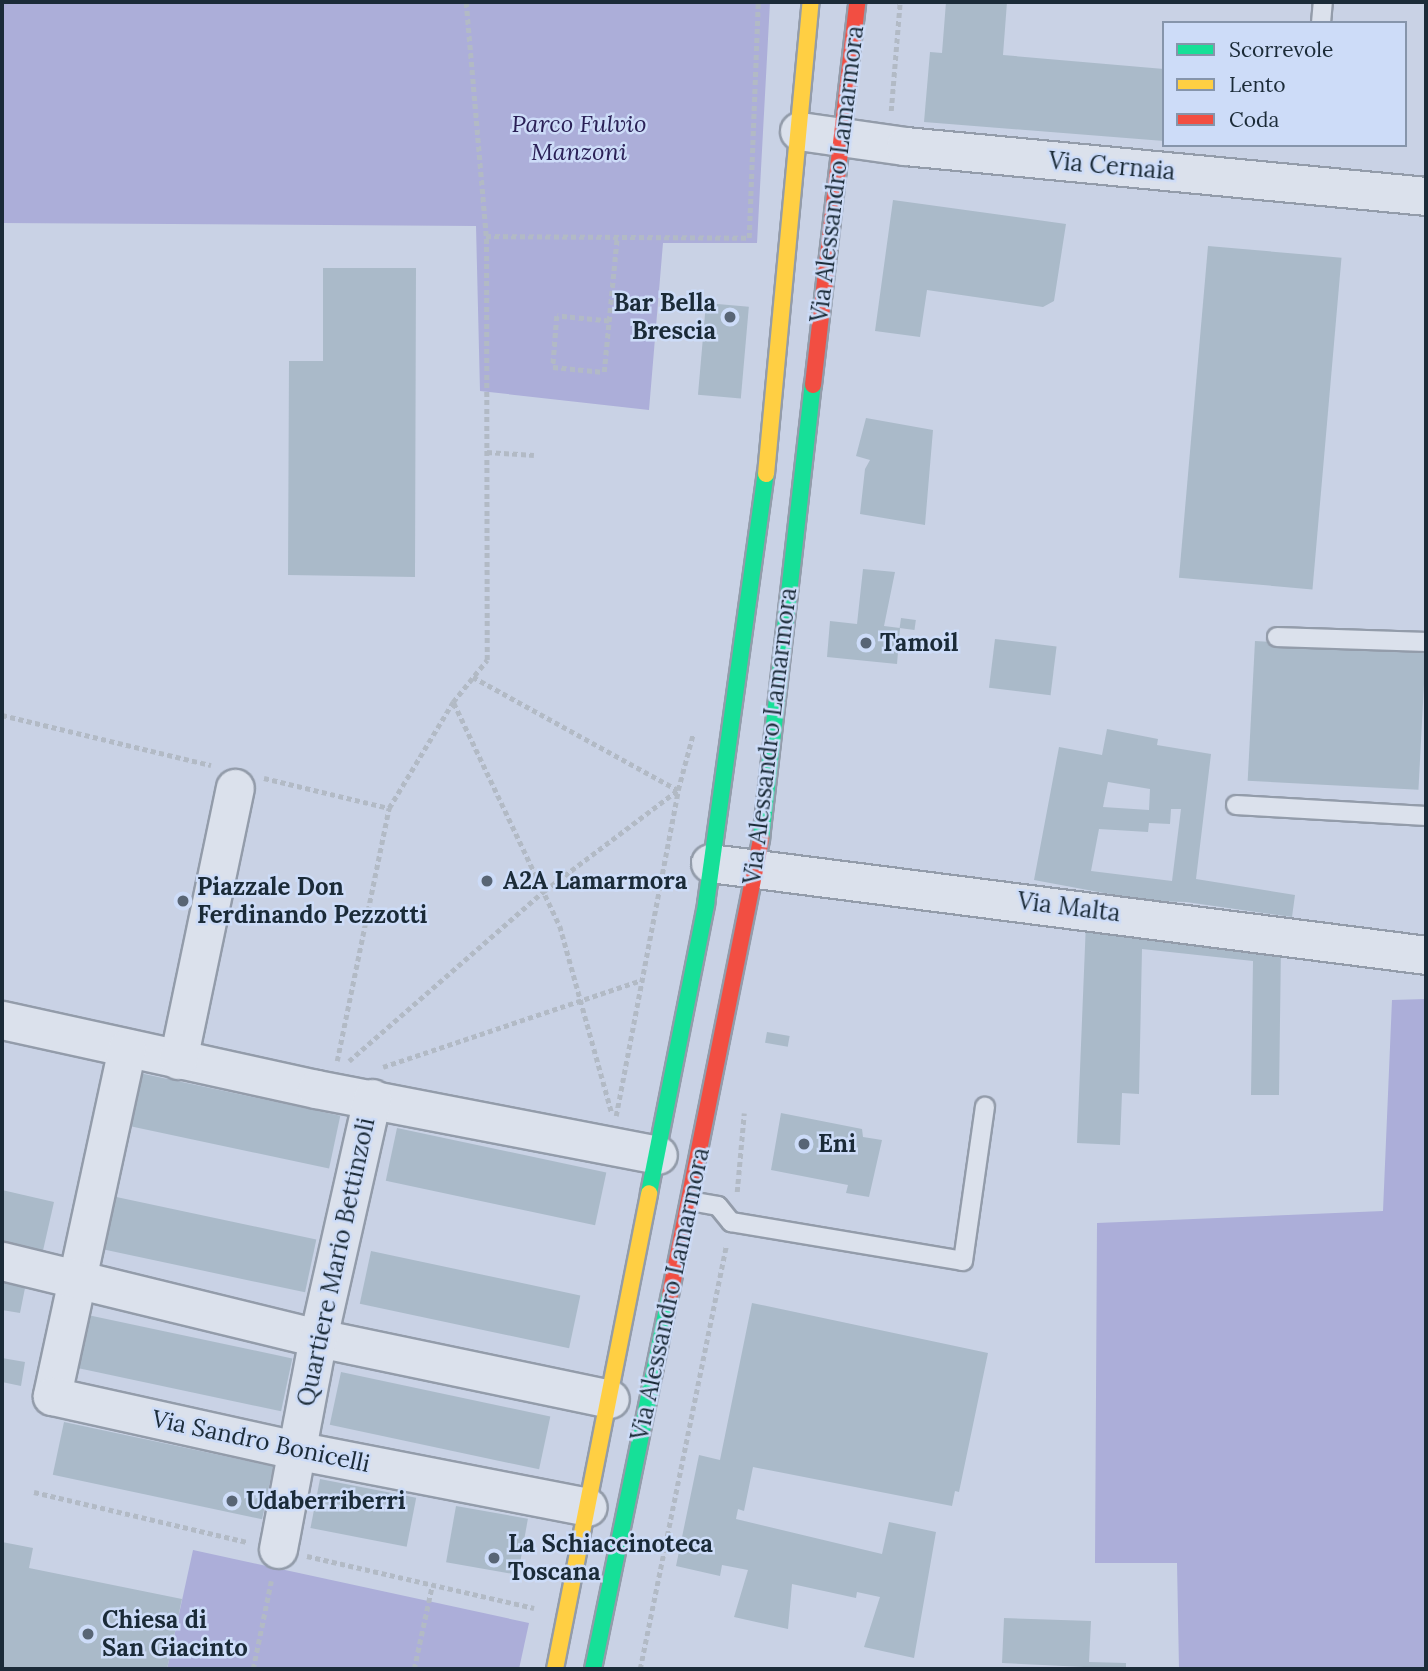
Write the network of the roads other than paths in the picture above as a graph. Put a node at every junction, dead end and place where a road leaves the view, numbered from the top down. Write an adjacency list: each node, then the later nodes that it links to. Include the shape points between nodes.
1 (811, 2): 5 (main road, Via Alessandro Lamarmora)
2 (858, 2): 6 (main road, Via Alessandro Lamarmora)
3 (1323, 2): 4 (lane)
4 (1321, 21)
5 (799, 131): 6 (street, Via Cernaia); 13 (main road, Via Alessandro Lamarmora, via 766,477)
6 (841, 136): 7 (street, Via Cernaia); 14 (main road, Via Alessandro Lamarmora)
7 (1426, 195)
8 (1277, 638): 9 (lane)
9 (1426, 642)
10 (235, 777): 18 (street)
11 (1236, 805): 12 (lane)
12 (1426, 816)
13 (710, 863): 14 (street, Via Malta); 21 (main road, Via Alessandro Lamarmora)
14 (757, 870): 15 (street, Via Malta, via 1274,932); 22 (main road, Via Alessandro Lamarmora)
15 (1426, 955)
16 (2, 1020): 17 (street, Quartiere Mario Bettinzoli)
17 (127, 1048): 18 (street, Quartiere Mario Bettinzoli); 24 (street)
18 (178, 1059): 19 (street, Quartiere Mario Bettinzoli)
19 (371, 1085): 21 (street, Quartiere Mario Bettinzoli); 25 (street, Quartiere Mario Bettinzoli)
20 (985, 1107): 22 (lane, via 963,1261 731,1222 718,1206)
21 (659, 1155): 26 (main road, Via Alessandro Lamarmora)
22 (690, 1201): 31 (main road, Via Alessandro Lamarmora)
23 (2, 1261): 24 (street)
24 (78, 1279): 25 (street); 27 (street, Via Sandro Bonicelli, via 52,1396)
25 (318, 1338): 26 (street); 27 (street, Quartiere Mario Bettinzoli)
26 (610, 1399): 28 (main road, Via Alessandro Lamarmora)
27 (295, 1450): 28 (street, Via Sandro Bonicelli); 29 (street, Quartiere Mario Bettinzoli)
28 (589, 1507): 30 (main road, Via Alessandro Lamarmora)
29 (278, 1549)
30 (555, 1669)
31 (593, 1669)

